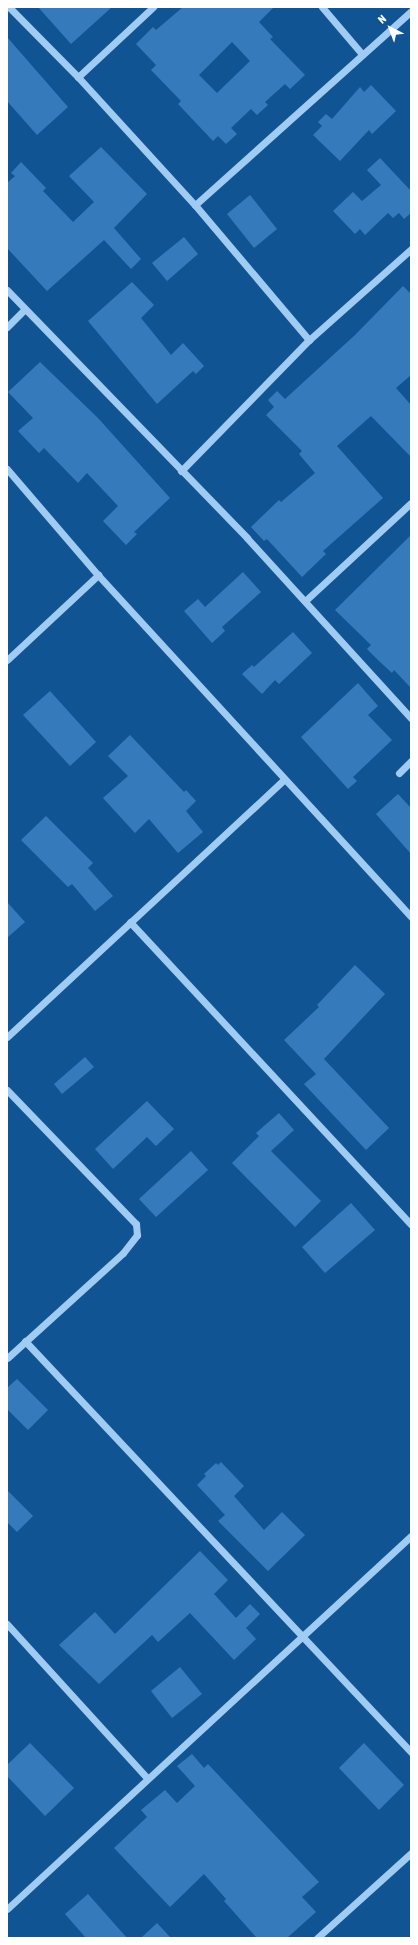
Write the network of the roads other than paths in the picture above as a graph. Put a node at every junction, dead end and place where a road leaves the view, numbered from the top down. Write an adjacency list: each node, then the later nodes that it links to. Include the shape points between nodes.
1 (9, 7): 6 (street)
2 (153, 7): 6 (street)
3 (322, 7): 5 (street)
4 (411, 11): 5 (street)
5 (362, 54): 7 (street)
6 (78, 77): 7 (street)
7 (195, 206): 12 (street)
8 (411, 249): 12 (street)
9 (7, 290): 10 (street)
10 (25, 309): 11 (street); 14 (street)
11 (7, 326)
12 (309, 340): 14 (street)
13 (7, 469): 16 (street)
14 (182, 471): 17 (street)
15 (411, 502): 17 (street)
16 (98, 575): 18 (street); 22 (street)
17 (305, 601): 19 (street)
18 (7, 660)
19 (411, 718)
20 (411, 761): 21 (street)
21 (399, 773)
22 (284, 780): 23 (street); 24 (street)
23 (411, 916)
24 (130, 922): 25 (street); 27 (street)
25 (7, 1037)
26 (7, 1090): 28 (street, via 136,1224 137,1235 124,1253)
27 (411, 1224)
28 (25, 1342): 29 (street); 32 (street)
29 (7, 1358)
30 (411, 1536): 32 (street)
31 (7, 1624): 34 (street)
32 (300, 1637): 33 (street); 34 (street)
33 (411, 1752)
34 (147, 1778): 36 (street)
35 (411, 1853): 37 (street)
36 (7, 1910)
37 (317, 1938)

